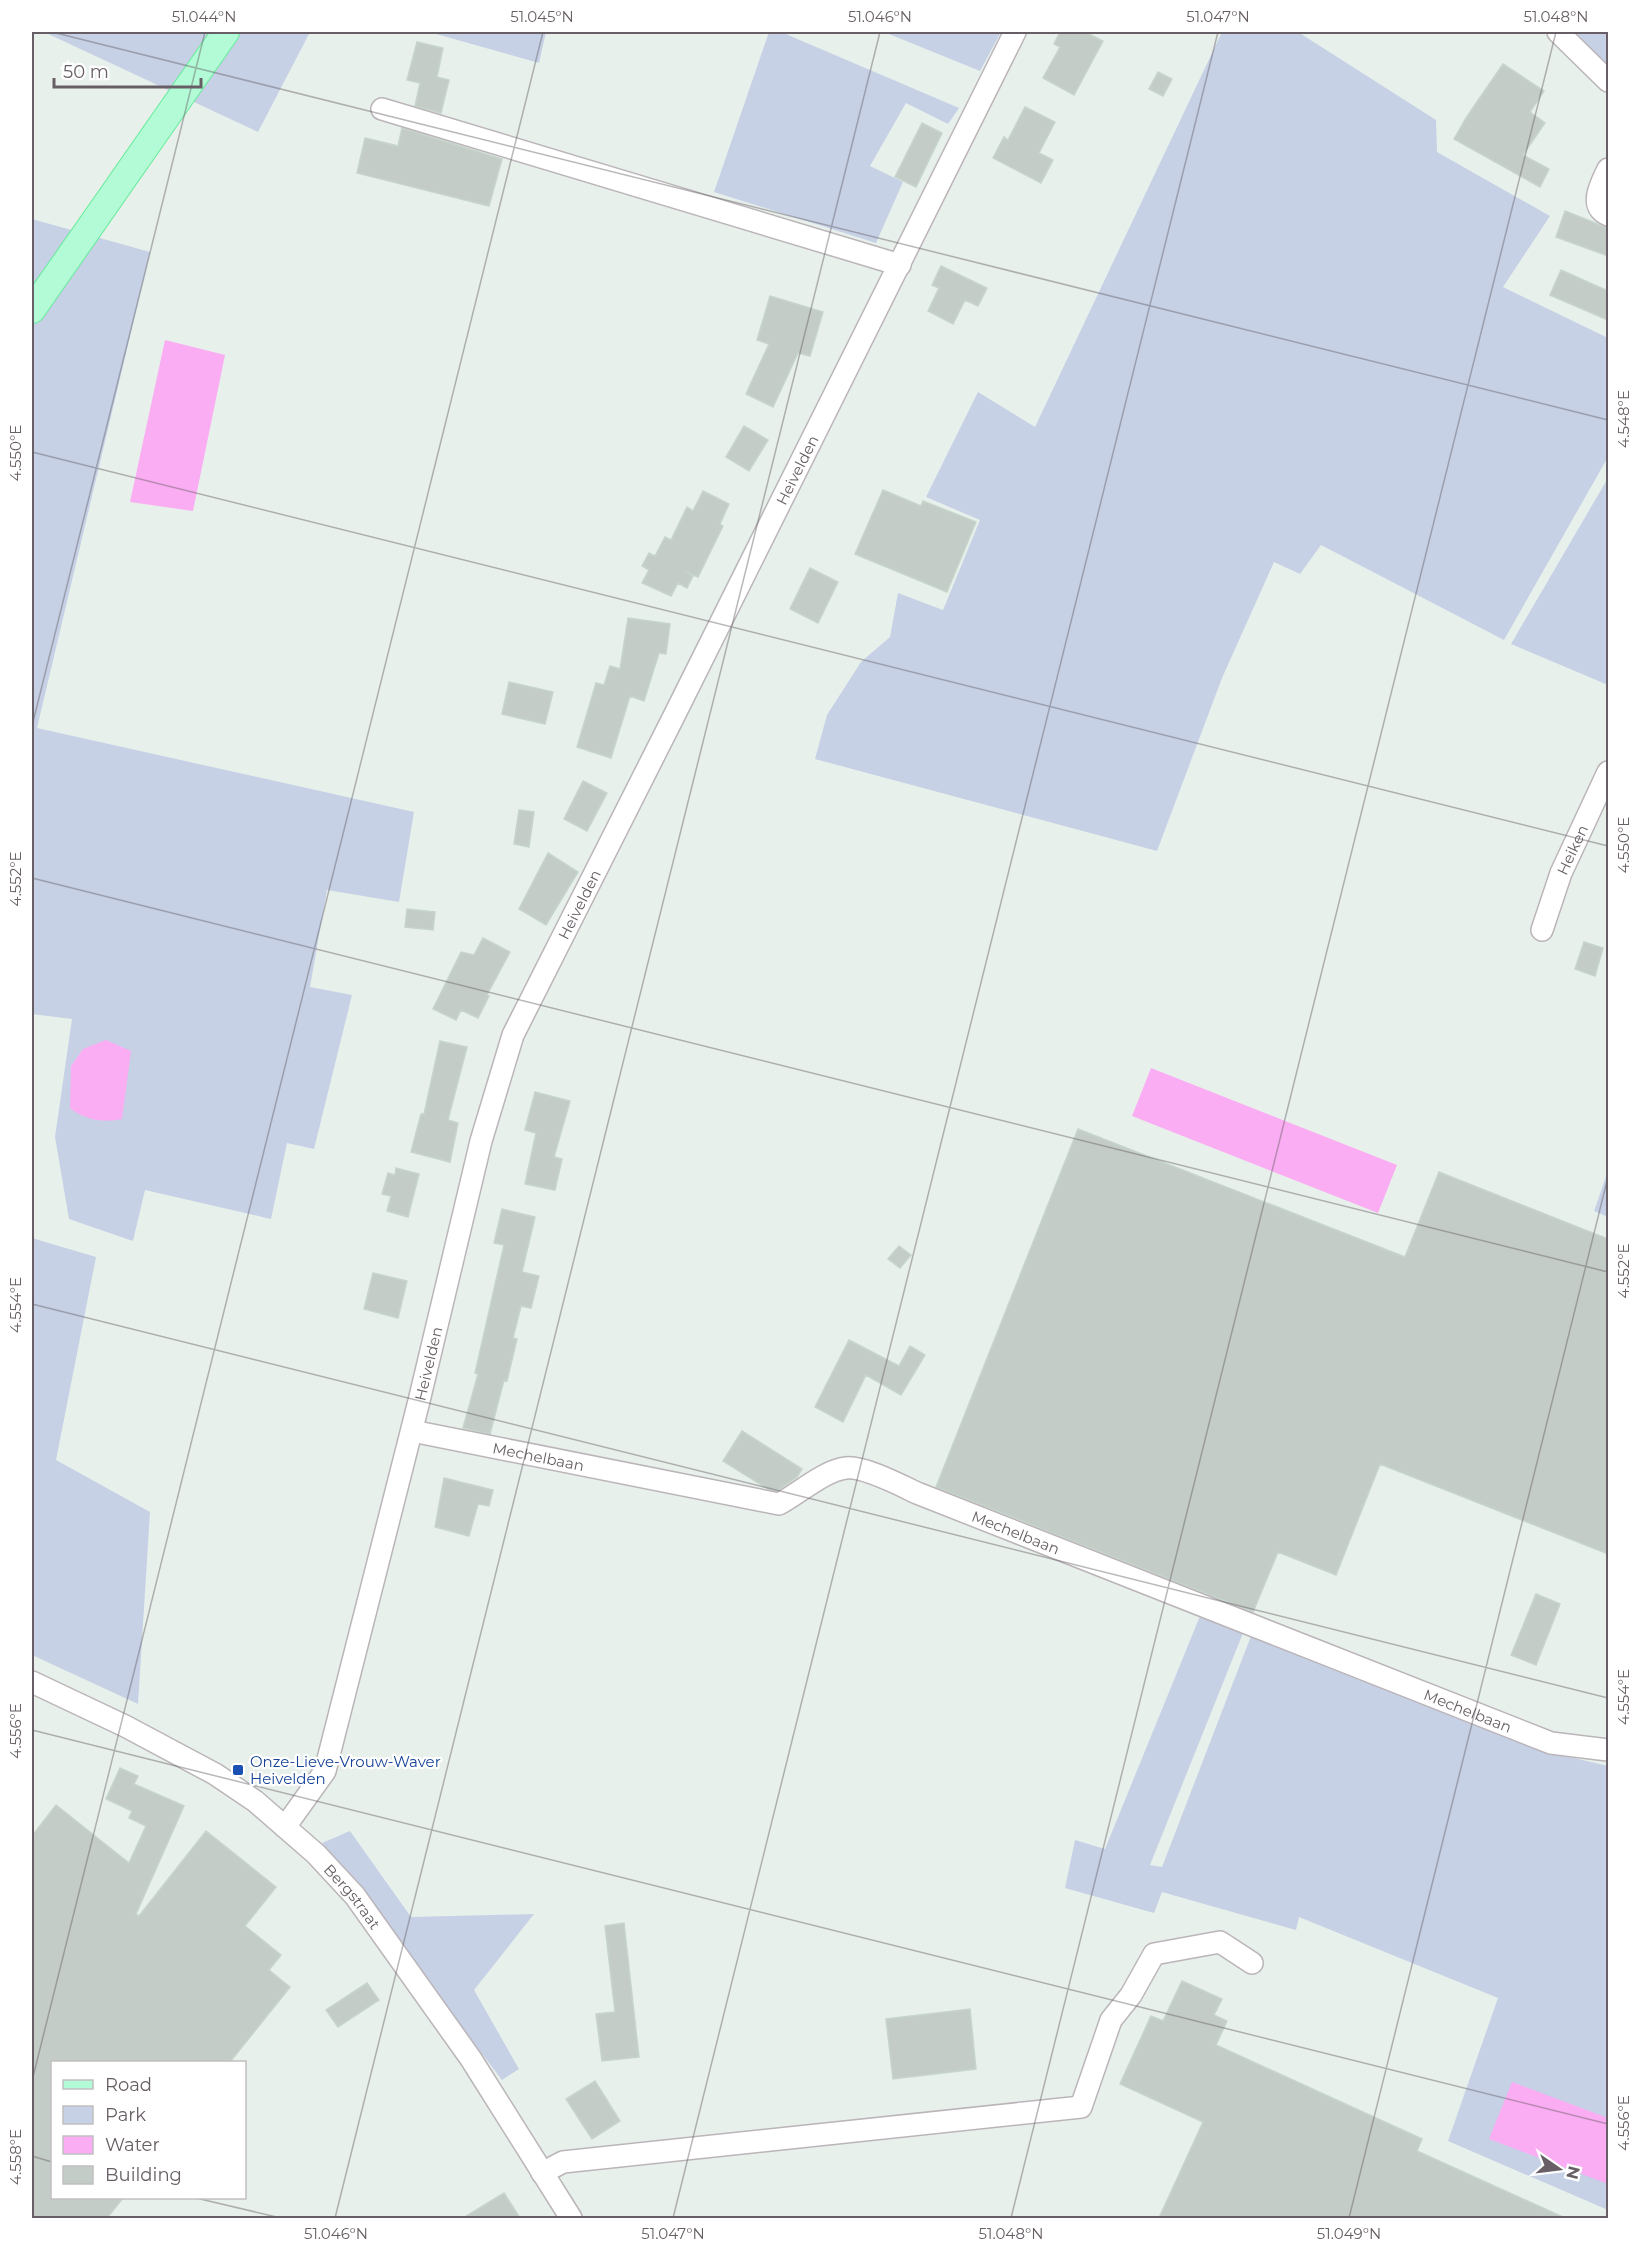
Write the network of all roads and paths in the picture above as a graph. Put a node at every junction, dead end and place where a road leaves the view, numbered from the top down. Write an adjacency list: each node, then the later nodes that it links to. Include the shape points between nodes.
1 (226, 32): 9 (main road)
2 (1015, 32): 8 (street, Heivelden)
3 (1558, 32): 4 (street)
4 (1608, 81)
5 (382, 109): 8 (street)
6 (1608, 169): 7 (street, via 1597,200)
7 (1608, 215)
8 (900, 265): 12 (street, Heivelden, via 513,1035 481,1141)
9 (32, 310)
10 (1608, 771): 11 (street, Heiken, via 1561,873)
11 (1542, 930)
12 (412, 1431): 14 (street, Mechelbaan, via 779,1504 824,1476 846,1468 875,1474 1551,1743); 15 (street, Heivelden, via 325,1771)
13 (32, 1682): 15 (street, Bergstraat, via 215,1774)
14 (1608, 1750)
15 (285, 1827): 17 (street, Bergstraat, via 355,1896 471,2059)
16 (1252, 1963): 17 (street, via 1220,1942 1154,1954 1131,1995 1111,2020 1081,2107 563,2162)
17 (542, 2174): 18 (street, Bergstraat)
18 (571, 2218)

